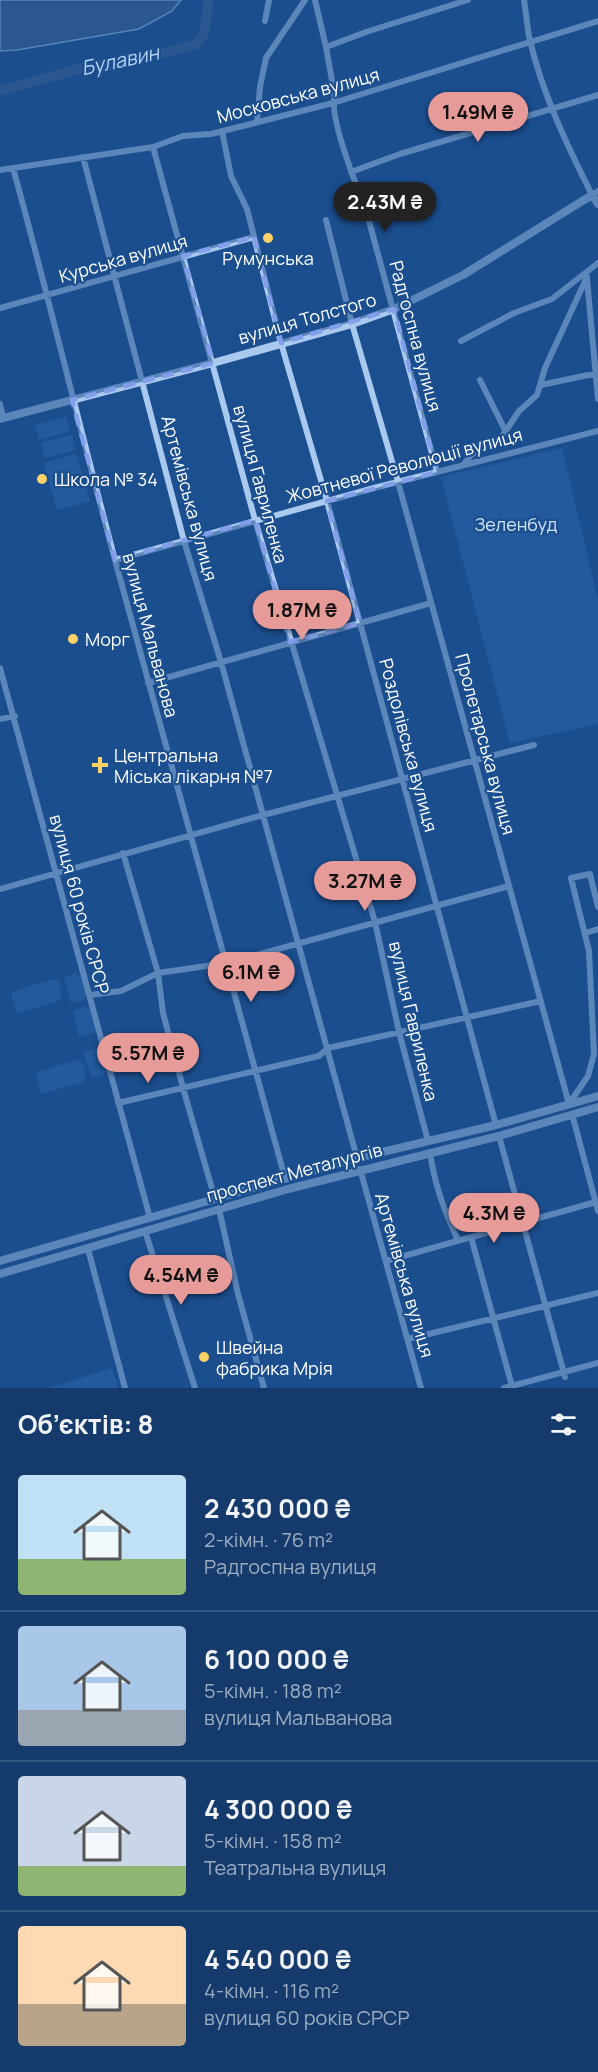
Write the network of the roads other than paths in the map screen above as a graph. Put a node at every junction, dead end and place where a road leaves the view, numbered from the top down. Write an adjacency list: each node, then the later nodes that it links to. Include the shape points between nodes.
1 (269, 0): 6 (street)
2 (305, 0): 13 (street, via 266,58)
3 (315, 0): 9 (street, Радгоспна вулиця)
4 (468, 0): 9 (street)
5 (524, 0): 8 (street)
6 (265, 21)
7 (598, 21): 8 (street, Московська вулиця)
8 (531, 42): 11 (street, Московська вулиця); 12 (street)
9 (326, 47): 11 (street, Радгоспна вулиця)
10 (598, 95): 12 (street)
11 (333, 103): 13 (street, Московська вулиця); 19 (street, Радгоспна вулиця)
12 (553, 109): 19 (street); 20 (street)
13 (257, 122): 14 (street, Московська вулиця)
14 (222, 131): 15 (street, Московська вулиця, via 183,136); 23 (street, Роздолівська вулиця, via 231,176 247,209)
15 (153, 147): 16 (street, Московська вулиця); 24 (street, вулиця Гавриленка)
16 (82, 157): 17 (street, Московська вулиця); 26 (street, Артемівська вулиця)
17 (13, 168): 18 (street, Московська вулиця); 28 (street, вулиця Мальванова)
18 (0, 170)
19 (351, 172): 30 (street, Радгоспна вулиця)
20 (595, 193): 21 (street); 30 (street, вулиця Толстого, via 463,275)
21 (598, 204)
22 (326, 220): 31 (street, Пролетарська вулиця)
23 (254, 237): 24 (street, Курська вулиця); 33 (street, Роздолівська вулиця)
24 (183, 256): 26 (street, Курська вулиця); 34 (street, вулиця Гавриленка)
25 (598, 263): 27 (street)
26 (115, 275): 28 (street, Курська вулиця); 37 (street, Артемівська вулиця)
27 (587, 275): 32 (street, via 552,299); 35 (street); 38 (street, via 544,368)
28 (48, 294): 29 (street, Курська вулиця); 40 (street, вулиця Мальванова)
29 (0, 308)
30 (394, 309): 31 (street, вулиця Толстого); 46 (street, Радгоспна вулиця)
31 (352, 324): 33 (street, вулиця Толстого); 47 (street, Пролетарська вулиця)
32 (461, 341)
33 (281, 344): 34 (street, вулиця Толстого); 48 (street, Роздолівська вулиця)
34 (213, 363): 37 (street, вулиця Толстого); 49 (street, вулиця Гавриленка)
35 (597, 374): 38 (street); 39 (street)
36 (480, 380): 43 (street)
37 (142, 381): 40 (street, вулиця Толстого); 50 (street, Артемівська вулиця)
38 (541, 385): 43 (street)
39 (598, 399)
40 (72, 400): 42 (street, вулиця Толстого); 51 (street, вулиця Мальванова)
41 (0, 404): 42 (street)
42 (2, 418)
43 (506, 430): 45 (street, via 501,438 471,455)
44 (598, 431): 45 (street, Жовтневої Революції вулиця)
45 (464, 465): 46 (street, Жовтневої Революції вулиця)
46 (437, 472): 47 (street, Жовтневої Революції вулиця)
47 (398, 482): 48 (street, Жовтневої Революції вулиця); 52 (street, Пролетарська вулиця)
48 (327, 501): 49 (street, Жовтневої Революції вулиця); 53 (street, Роздолівська вулиця)
49 (255, 520): 50 (street, Жовтневої Революції вулиця); 54 (street, вулиця Гавриленка)
50 (184, 541): 51 (street, Жовтневої Революції вулиця); 55 (street, Артемівська вулиця)
51 (115, 560): 57 (street, вулиця Мальванова)
52 (431, 603): 53 (street); 61 (street, Пролетарська вулиця)
53 (360, 623): 54 (street); 62 (street, Роздолівська вулиця)
54 (290, 642): 55 (street); 63 (street, вулиця Гавриленка)
55 (221, 662): 57 (street); 64 (street, Артемівська вулиця)
56 (0, 668): 58 (street, вулиця 60 років СРСР)
57 (148, 683): 65 (street, вулиця Мальванова)
58 (15, 716): 59 (street); 67 (street, вулиця 60 років СРСР)
59 (0, 719)
60 (534, 745): 61 (street)
61 (474, 760): 62 (street); 68 (street, Пролетарська вулиця)
62 (402, 778): 63 (street); 70 (street, Роздолівська вулиця)
63 (337, 795): 64 (street); 72 (street, вулиця Гавриленка)
64 (263, 814): 65 (street); 75 (street, Артемівська вулиця)
65 (191, 836): 66 (street); 76 (street, вулиця Мальванова)
66 (123, 853): 67 (street); 77 (street)
67 (56, 873): 69 (street); 78 (street, вулиця 60 років СРСР)
68 (509, 886): 70 (street); 79 (street, Пролетарська вулиця)
69 (0, 889)
70 (437, 905): 72 (street); 80 (street, Роздолівська вулиця)
71 (598, 907): 74 (street, via 590,874 572,878)
72 (375, 922): 75 (street); 81 (street, вулиця Гавриленка)
73 (598, 929): 74 (street)
74 (585, 933): 87 (street, via 594,1054 588,1076)
75 (298, 942): 76 (street); 82 (street, Артемівська вулиця)
76 (227, 963): 77 (street); 83 (street, вулиця Мальванова)
77 (158, 973): 78 (street, via 121,990); 84 (street)
78 (90, 994): 86 (street, вулиця 60 років СРСР)
79 (541, 1001): 80 (street); 87 (street, Пролетарська вулиця)
80 (468, 1017): 81 (street); 90 (street, Роздолівська вулиця)
81 (399, 1032): 82 (street); 92 (street, вулиця Гавриленка)
82 (328, 1048): 83 (street, via 319,1056); 94 (street, Артемівська вулиця)
83 (256, 1071): 84 (street); 96 (street, вулиця Мальванова)
84 (183, 1088): 86 (street); 98 (street)
85 (598, 1096): 87 (street, проспект Металургів)
86 (118, 1103): 102 (street, вулиця 60 років СРСР)
87 (569, 1104): 89 (street); 90 (street, проспект Металургів)
88 (598, 1107): 89 (street, проспект Металургів)
89 (572, 1114): 91 (street, проспект Металургів); 99 (street)
90 (496, 1125): 91 (street); 92 (street, проспект Металургів)
91 (499, 1136): 93 (street, проспект Металургів); 103 (street)
92 (428, 1141): 93 (street); 94 (street, проспект Металургів)
93 (430, 1152): 95 (street, проспект Металургів); 107 (street, via 443,1209)
94 (357, 1158): 95 (street); 96 (street, проспект Металургів)
95 (360, 1169): 97 (street, проспект Металургів); 110 (street, Артемівська вулиця)
96 (285, 1178): 97 (street); 98 (street, проспект Металургів)
97 (288, 1189): 100 (street, проспект Металургів)
98 (215, 1199): 100 (street); 102 (street, проспект Металургів)
99 (596, 1202): 101 (street); 103 (street)
100 (219, 1209): 104 (street, проспект Металургів); 121 (street, via 237,1294)
101 (598, 1211)
102 (150, 1218): 104 (street); 105 (street, проспект Металургів)
103 (523, 1224): 106 (street); 113 (street)
104 (149, 1230): 108 (street, проспект Металургів); 120 (street)
105 (92, 1234): 108 (street); 109 (street, проспект Металургів)
106 (471, 1237): 107 (street); 114 (street)
107 (458, 1240): 110 (street)
108 (92, 1247): 111 (street, проспект Металургів); 119 (street)
109 (0, 1260)
110 (386, 1261): 115 (street, Артемівська вулиця)
111 (0, 1274)
112 (598, 1293): 113 (street)
113 (546, 1304): 114 (street); 117 (street)
114 (494, 1317): 115 (street); 118 (street)
115 (408, 1339): 122 (street, Артемівська вулиця)
116 (598, 1363): 117 (street)
117 (565, 1375): 118 (street)
118 (512, 1386): 123 (street)
119 (125, 1388)
120 (195, 1388)
121 (264, 1388)
122 (421, 1388)
123 (504, 1388)

